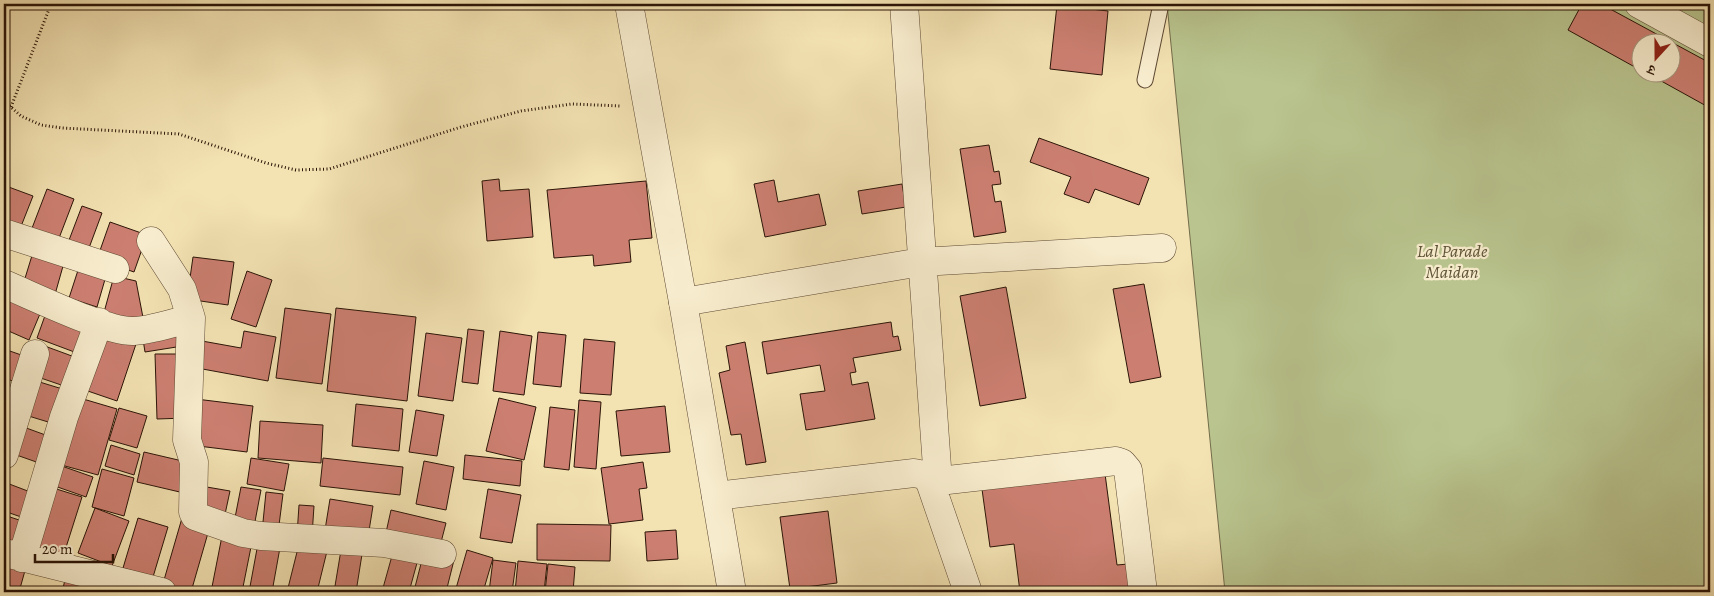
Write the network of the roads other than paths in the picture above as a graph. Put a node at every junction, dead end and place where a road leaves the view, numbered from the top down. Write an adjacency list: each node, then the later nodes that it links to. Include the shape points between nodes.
1 (629, 4): 13 (street)
2 (904, 4): 10 (street)
3 (1162, 4): 6 (lane)
4 (1639, 4): 5 (street)
5 (1710, 43)
6 (1145, 80)
7 (4, 233): 11 (street)
8 (151, 241): 14 (street, via 182,289)
9 (1162, 248): 10 (street)
10 (921, 262): 13 (street); 18 (street)
11 (115, 269)
12 (4, 284): 15 (street)
13 (683, 302): 19 (street)
14 (191, 318): 15 (street, via 133,332); 20 (street, via 187,440 194,462 195,516 261,536 384,543)
15 (99, 322): 21 (street)
16 (35, 354): 17 (street)
17 (4, 454)
18 (934, 482): 19 (street, via 924,475 914,474); 24 (street); 25 (street, via 1116,461 1122,463 1128,470)
19 (716, 496): 23 (street)
20 (442, 554)
21 (13, 555): 22 (street)
22 (162, 592)
23 (732, 592)
24 (968, 592)
25 (1143, 592)

